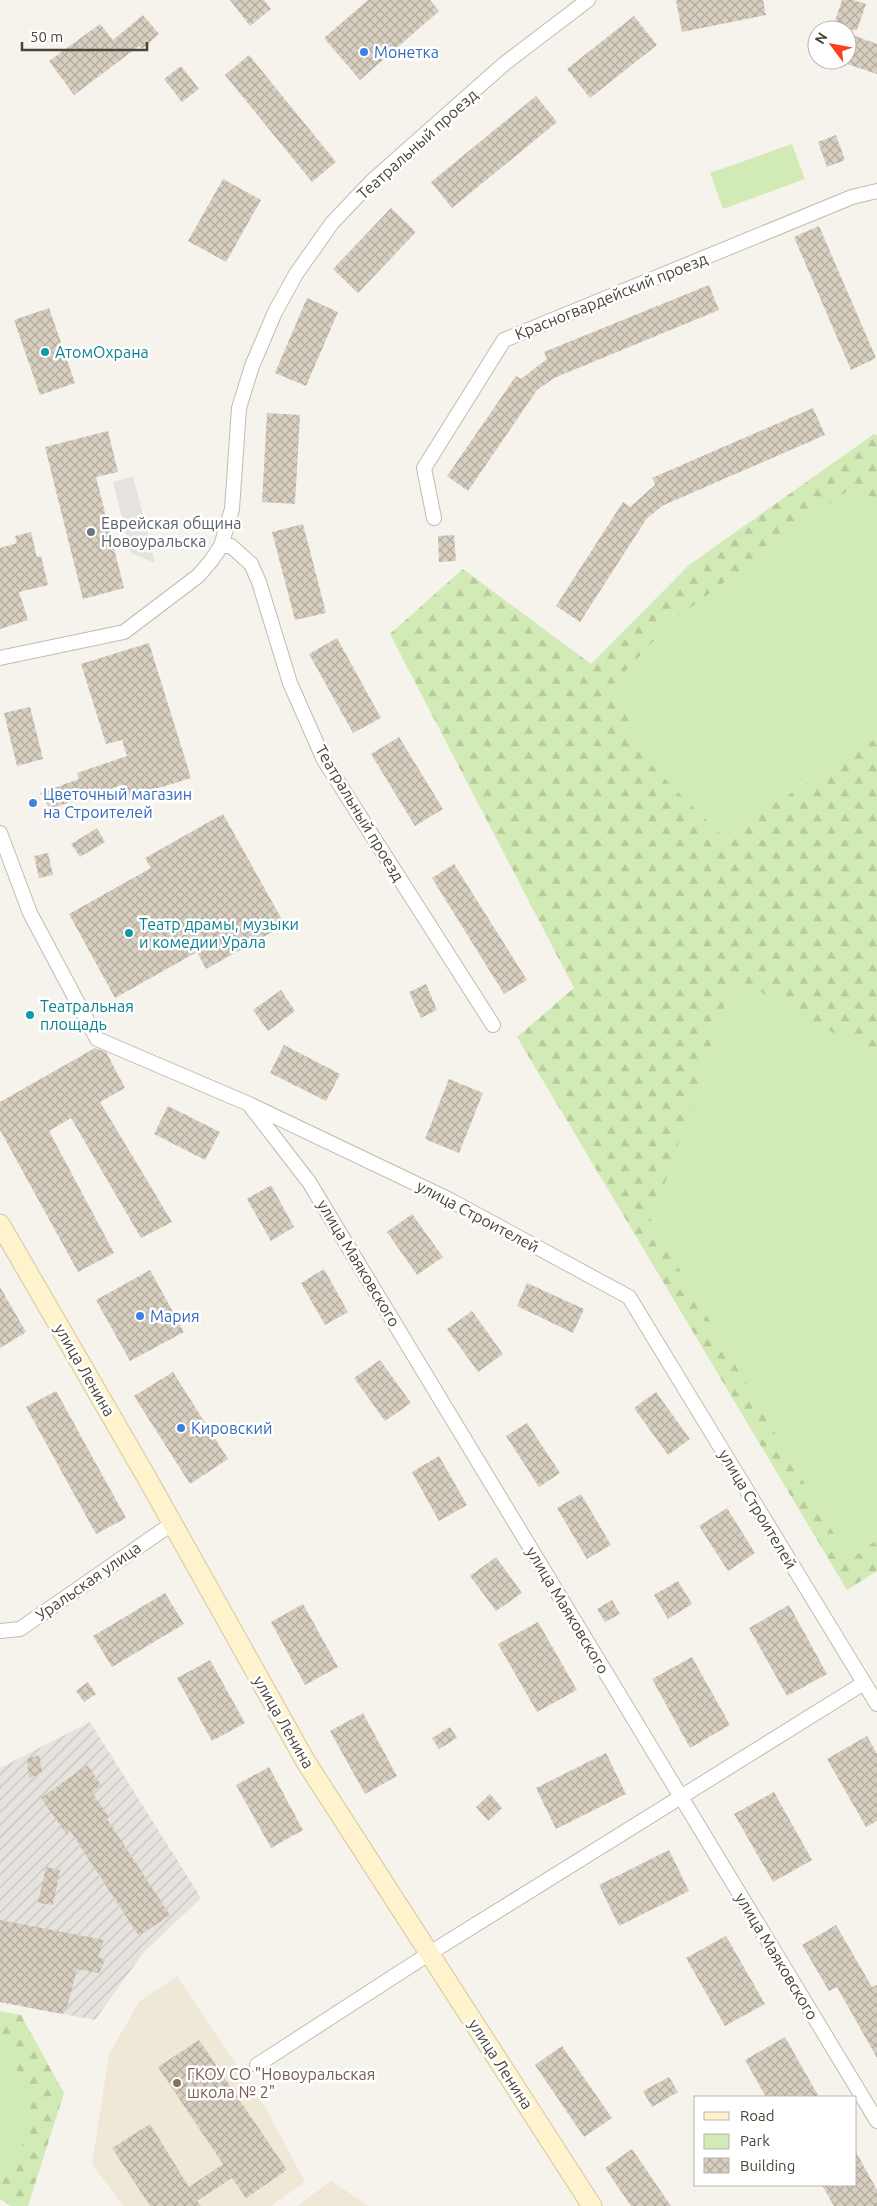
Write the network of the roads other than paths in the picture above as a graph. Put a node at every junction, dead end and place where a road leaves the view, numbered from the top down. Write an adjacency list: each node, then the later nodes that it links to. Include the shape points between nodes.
1 (588, 0): 4 (street, Театральный проезд, via 504,64 372,181 332,223 296,274 271,321 239,408 232,509)
2 (877, 191): 3 (street, Красногвардейский проезд, via 852,197 504,340 424,468)
3 (434, 518)
4 (221, 546): 5 (street, Театральный проезд, via 198,576 124,632); 7 (street, Театральный проезд, via 231,546 251,564 290,683 324,760)
5 (0, 658)
6 (0, 833): 8 (street, улица Строителей, via 30,913 98,1039)
7 (493, 1025)
8 (249, 1104): 12 (street, улица Строителей, via 448,1199 629,1297); 14 (street, улица Маяковского, via 310,1182)
9 (0, 1224): 10 (main road, улица Ленина)
10 (173, 1523): 11 (street, Уральская улица, via 20,1629); 15 (main road, улица Ленина, via 306,1762)
11 (0, 1631)
12 (864, 1682): 13 (street, улица Строителей); 14 (street)
13 (877, 1704)
14 (682, 1798): 15 (street); 17 (street, улица Маяковского)
15 (430, 1953): 16 (street); 18 (main road, улица Ленина)
16 (256, 2065)
17 (877, 2121)
18 (592, 2206)

